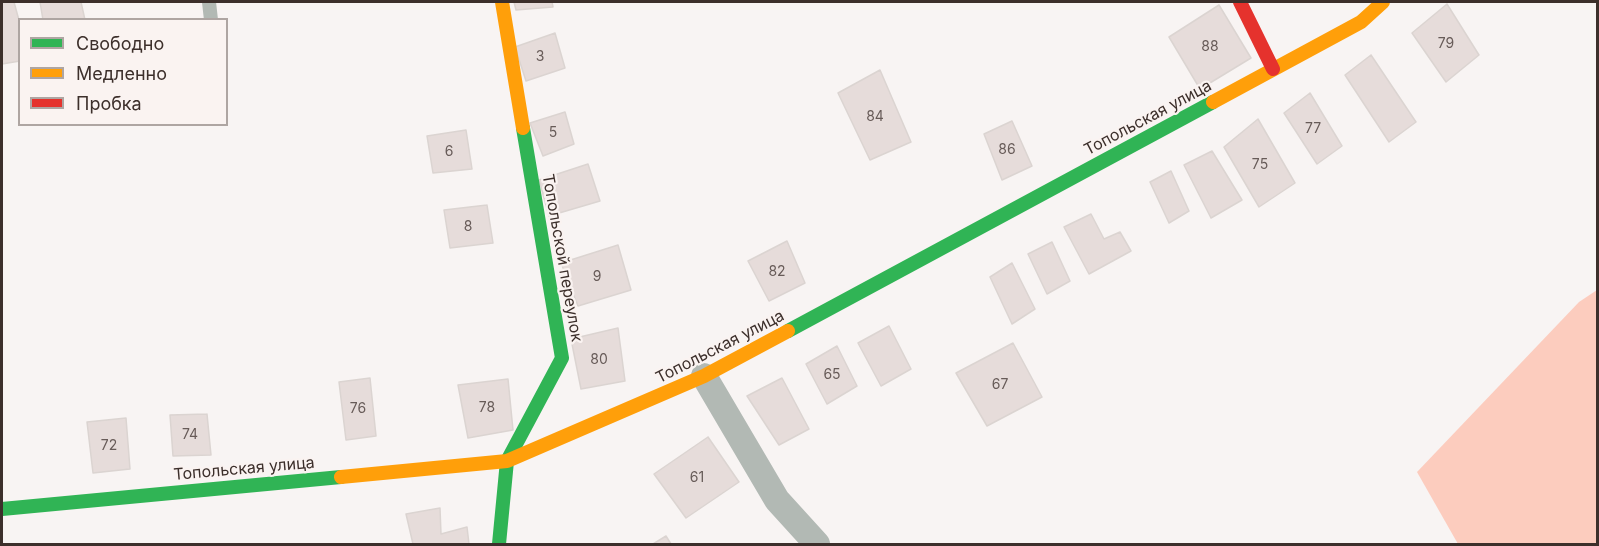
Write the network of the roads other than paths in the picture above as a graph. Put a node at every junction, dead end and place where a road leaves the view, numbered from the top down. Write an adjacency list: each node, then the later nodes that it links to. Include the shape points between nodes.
1 (209, 2): 5 (lane)
2 (502, 2): 8 (street, Топольской переулок, via 562,358)
3 (1240, 2): 6 (street)
4 (1383, 2): 6 (street, Топольская улица, via 1361,22)
5 (211, 18)
6 (1273, 69): 7 (street, Топольская улица)
7 (704, 376): 8 (street, Топольская улица); 11 (street, via 777,500)
8 (507, 461): 9 (street, Топольская улица); 10 (street, Топольской переулок)
9 (2, 509)
10 (500, 544)
11 (817, 544)

